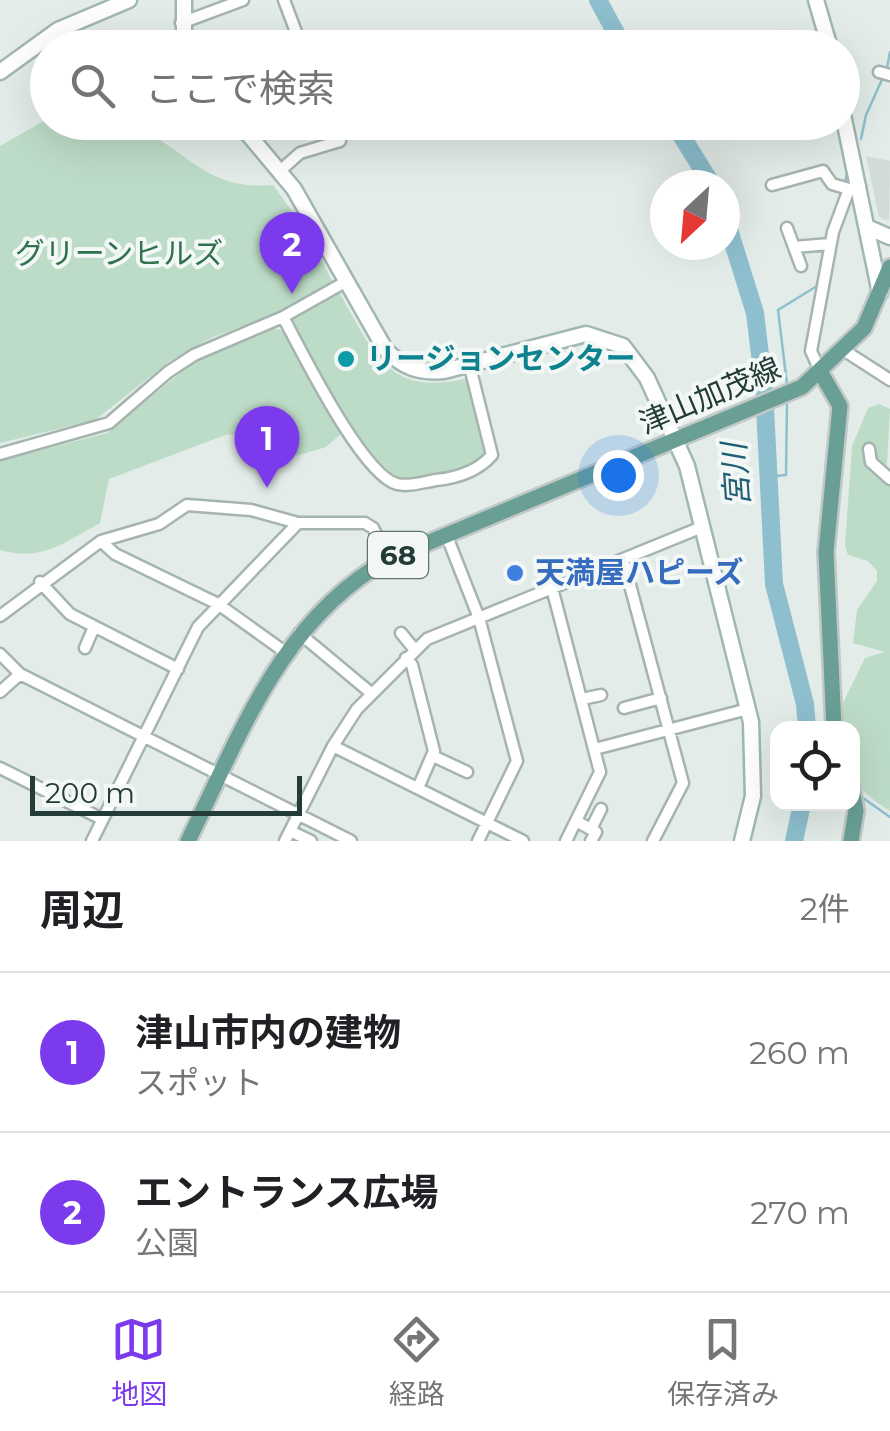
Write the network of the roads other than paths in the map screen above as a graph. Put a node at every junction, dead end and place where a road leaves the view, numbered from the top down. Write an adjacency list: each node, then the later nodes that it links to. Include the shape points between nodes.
1 (129, 0): 7 (street)
2 (184, 0): 6 (street)
3 (243, 0): 6 (street)
4 (284, 0): 9 (street)
5 (816, 0): 10 (street)
6 (182, 23): 8 (street)
7 (58, 30)
8 (183, 30)
9 (295, 30)
10 (825, 30)
11 (30, 50): 12 (street)
12 (0, 72)
13 (254, 140): 16 (street)
14 (339, 140): 16 (street, via 300,153)
15 (847, 140): 18 (street)
16 (280, 170): 26 (street)
17 (772, 185): 18 (street, via 823,171 832,184)
18 (854, 187): 20 (street); 22 (street)
19 (787, 228): 23 (street)
20 (869, 228): 21 (street); 27 (street)
21 (890, 238)
22 (830, 244): 23 (street); 31 (street, via 810,350)
23 (794, 247): 24 (street)
24 (801, 266)
25 (890, 267): 27 (main road, 津山加茂線 / 68)
26 (347, 281): 28 (street); 30 (street, via 394,358 426,372)
27 (880, 294): 29 (main road, 津山加茂線 / 68)
28 (283, 317): 30 (street, via 342,424 387,479 400,485 448,479 492,456); 35 (street, via 194,355 109,423)
29 (844, 351): 31 (main road, 津山加茂線 / 68); 32 (street)
30 (469, 364): 33 (street, via 574,335 612,339 634,357)
31 (822, 373): 33 (main road, 津山加茂線 / 68); 64 (main road, 津山加茂線, via 840,406 826,552)
32 (890, 380)
33 (679, 440): 38 (street); 39 (main road, 津山加茂線 / 68)
34 (869, 449): 36 (street, via 871,462)
35 (0, 454)
36 (890, 479)
37 (298, 523): 40 (street, via 251,510 186,505 159,524); 41 (street, via 365,523); 45 (street)
38 (702, 527): 42 (street); 63 (street)
39 (446, 534): 41 (main road, 津山加茂線 / 68); 47 (street)
40 (101, 541): 43 (street); 45 (street)
41 (389, 559): 49 (main road, 津山加茂線 / 68, via 342,590)
42 (624, 559): 44 (street); 60 (street)
43 (40, 582): 46 (street); 48 (street, via 70,614)
44 (552, 588): 47 (street); 61 (street)
45 (218, 604): 52 (street); 55 (street)
46 (0, 616)
47 (479, 618): 54 (street, via 427,639); 79 (street, via 518,761)
48 (94, 626): 51 (street); 55 (street)
49 (299, 632): 52 (main road, 津山加茂線 / 68); 58 (street)
50 (400, 633): 54 (street)
51 (85, 648)
52 (285, 652): 72 (main road, 津山加茂線 / 68)
53 (0, 654): 56 (street)
54 (411, 654): 58 (street); 69 (street)
55 (178, 669): 66 (street)
56 (20, 674): 57 (street); 66 (street)
57 (0, 692)
58 (371, 693): 67 (street)
59 (601, 694): 61 (street)
60 (661, 698): 62 (street); 65 (street)
61 (582, 699): 68 (street)
62 (624, 708)
63 (748, 709): 65 (street); 90 (street, via 753,796)
64 (834, 721)
65 (669, 730): 68 (street); 89 (street, via 683,784)
66 (144, 738): 72 (street); 77 (street)
67 (332, 746): 73 (street); 76 (street)
68 (595, 749): 78 (street, via 600,772)
69 (434, 756): 71 (street); 73 (street)
70 (0, 768): 77 (street)
71 (467, 772)
72 (220, 775): 76 (street); 83 (main road, 津山加茂線 / 68)
73 (418, 788): 79 (street)
74 (601, 809): 80 (street)
75 (856, 811): 91 (main road)
76 (298, 815): 81 (street); 85 (street)
77 (102, 820): 82 (street)
78 (576, 822): 80 (street); 88 (street)
79 (488, 823): 86 (street); 87 (street)
80 (591, 835)
81 (288, 836): 84 (street)
82 (92, 841)
83 (188, 841)
84 (311, 841)
85 (351, 841)
86 (478, 841)
87 (523, 841)
88 (566, 841)
89 (653, 841)
90 (742, 841)
91 (851, 841)

